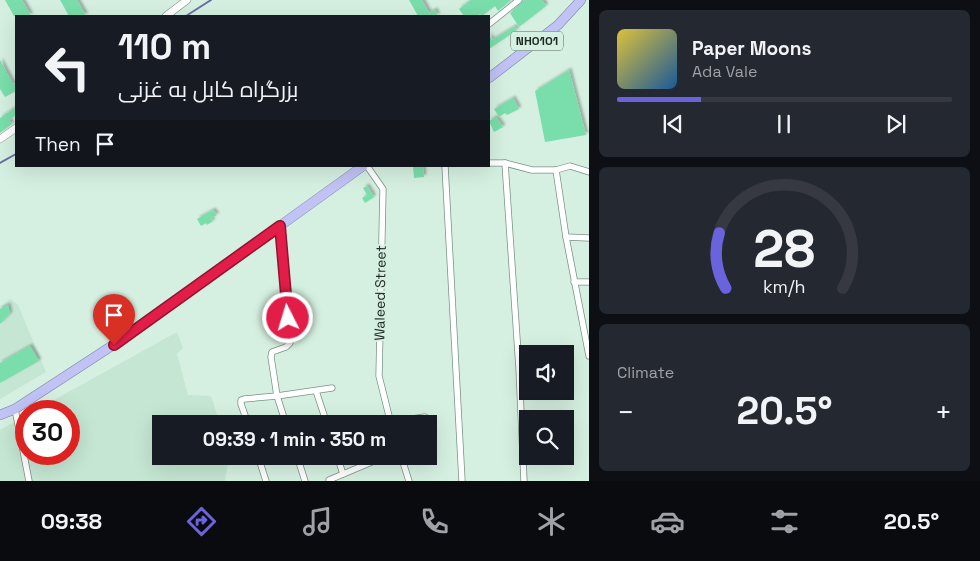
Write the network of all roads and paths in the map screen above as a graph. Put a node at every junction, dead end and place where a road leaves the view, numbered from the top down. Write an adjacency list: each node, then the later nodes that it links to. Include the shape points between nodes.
1 (187, 0): 4 (street)
2 (520, 0): 5 (street)
3 (581, 0): 6 (highway, NH0101, via 558,25)
4 (167, 15)
5 (490, 23)
6 (490, 77)
7 (15, 129): 8 (street)
8 (0, 139)
9 (490, 163): 10 (street)
10 (505, 164): 14 (street, via 532,170); 46 (street)
11 (362, 167): 16 (highway)
12 (368, 167): 32 (street, Waleed Street, via 383,189 379,376)
13 (445, 167): 45 (street)
14 (556, 170): 15 (street, via 570,166); 17 (street)
15 (589, 172)
16 (280, 226): 25 (street, via 290,343 272,352); 26 (highway, via 130,334)
17 (566, 237): 18 (street); 19 (street)
18 (589, 238)
19 (574, 282): 20 (street); 21 (street)
20 (589, 282)
21 (586, 330): 22 (street)
22 (589, 356)
23 (332, 388): 24 (street)
24 (316, 391): 25 (street); 31 (street)
25 (277, 396): 29 (street, via 241,400); 30 (street)
26 (29, 400)
27 (15, 409): 28 (highway)
28 (0, 415)
29 (245, 415)
30 (283, 415)
31 (324, 415)
32 (388, 415)
33 (26, 465): 41 (street)
34 (261, 465): 42 (street)
35 (300, 465): 43 (street)
36 (340, 465): 39 (street)
37 (364, 465): 39 (street)
38 (404, 465): 44 (street)
39 (343, 474): 40 (street)
40 (329, 480)
41 (29, 481)
42 (266, 481)
43 (305, 481)
44 (409, 481)
45 (462, 481)
46 (524, 481)

